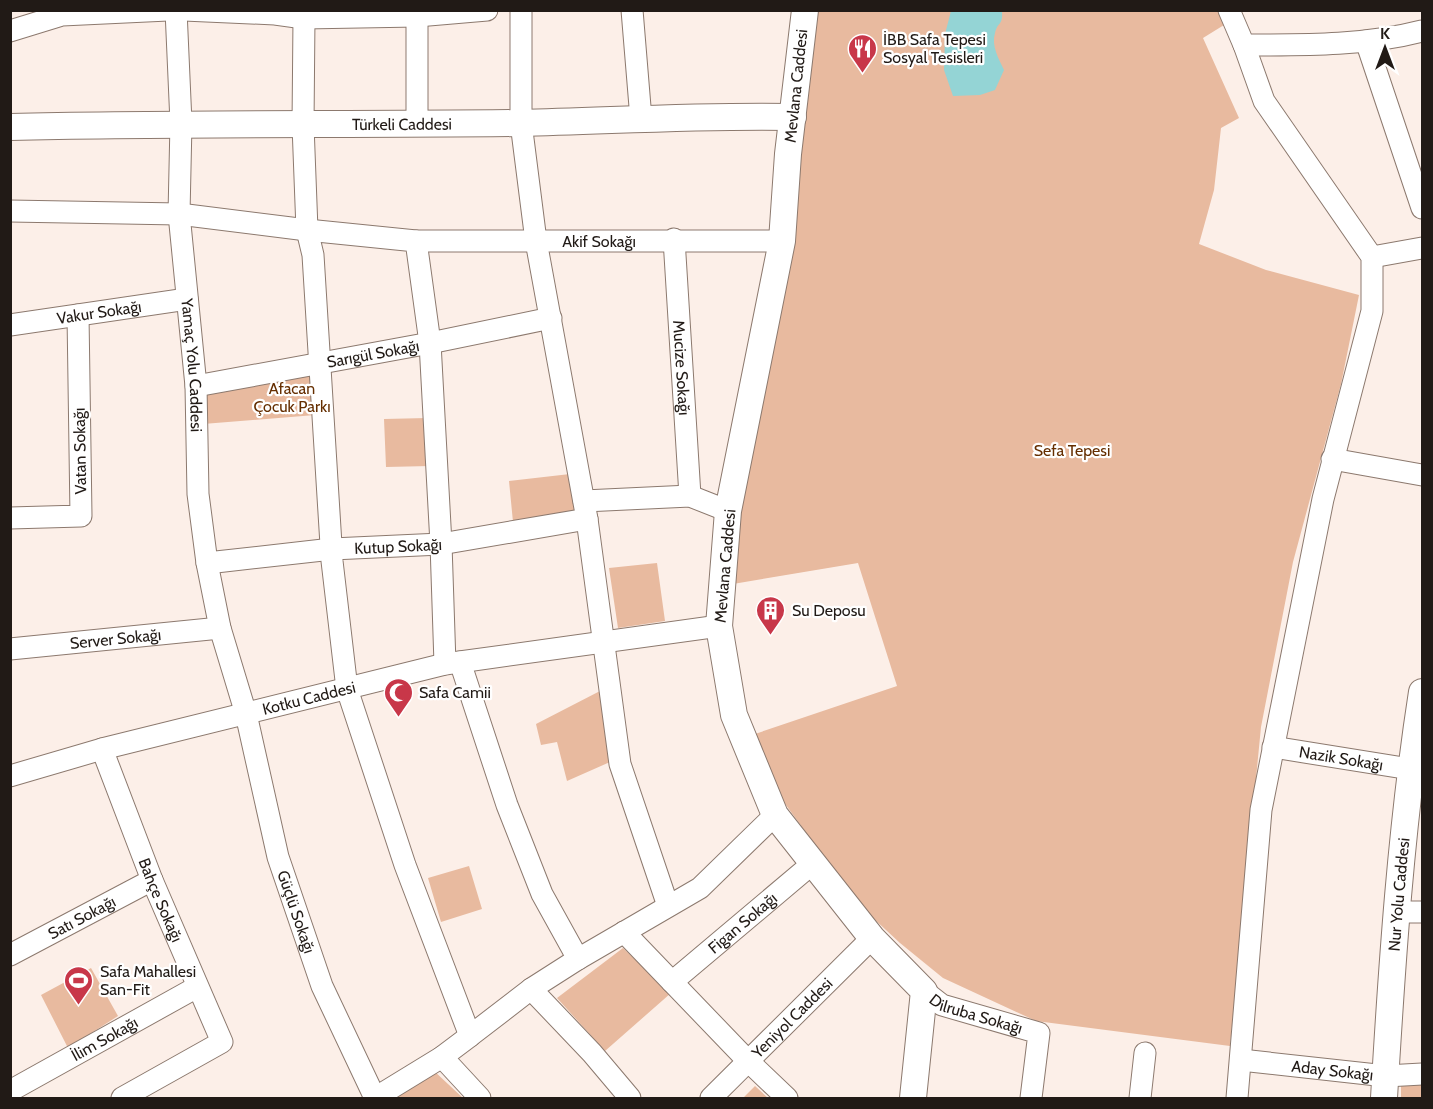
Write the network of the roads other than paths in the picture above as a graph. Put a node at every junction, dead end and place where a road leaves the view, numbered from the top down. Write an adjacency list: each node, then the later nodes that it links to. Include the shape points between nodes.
1 (168, 10): 11 (street)
2 (176, 10): 20 (street, Yamaç Yolu Caddesi)
3 (184, 10): 9 (street)
4 (521, 10): 22 (street)
5 (632, 10): 19 (street)
6 (805, 10): 18 (street, Mevlana Caddesi)
7 (1229, 10): 17 (street)
8 (473, 11): 12 (street)
9 (274, 12): 13 (street)
10 (382, 14): 12 (street); 13 (street)
11 (48, 15): 15 (street)
12 (417, 16): 21 (street)
13 (304, 18): 23 (street)
14 (1422, 30): 16 (street)
15 (10, 31)
16 (1366, 41): 17 (street); 25 (street)
17 (1244, 45): 34 (street, via 1264,101)
18 (793, 117): 19 (street, Türkeli Caddesi); 32 (street, Mevlana Caddesi)
19 (641, 119): 22 (street, Türkeli Caddesi)
20 (181, 123): 23 (street, Türkeli Caddesi); 24 (street, Türkeli Caddesi); 27 (street, Yamaç Yolu Caddesi)
21 (417, 123): 22 (street, Türkeli Caddesi); 23 (street, Türkeli Caddesi)
22 (521, 123): 31 (street)
23 (303, 125): 28 (street)
24 (10, 127)
25 (1422, 208)
26 (10, 211): 27 (street, Akif Sokağı)
27 (179, 214): 28 (street, Akif Sokağı); 35 (street, Yamaç Yolu Caddesi)
28 (307, 230): 30 (street, Akif Sokağı); 40 (street, via 313,255)
29 (674, 239): 31 (street, Akif Sokağı); 32 (street, Akif Sokağı); 44 (street, Mucize Sokağı)
30 (416, 241): 31 (street, Akif Sokağı); 39 (street)
31 (536, 241): 37 (street)
32 (782, 241): 46 (street, Mevlana Caddesi)
33 (1422, 248): 34 (street)
34 (1372, 258): 42 (street, via 1372,311)
35 (187, 299): 36 (street, Vakur Sokağı); 41 (street, Yamaç Yolu Caddesi)
36 (78, 315): 38 (street, Vakur Sokağı); 47 (street, Vatan Sokağı, via 81,516)
37 (551, 318): 39 (street, Sarıgül Sokağı); 45 (street)
38 (10, 325)
39 (430, 343): 40 (street, Sarıgül Sokağı); 48 (street)
40 (320, 364): 41 (street, Sarıgül Sokağı); 49 (street)
41 (196, 386): 50 (street, Yamaç Yolu Caddesi, via 198,494)
42 (1332, 459): 43 (street); 59 (street)
43 (1422, 475)
44 (690, 496): 45 (street, Kutup Sokağı); 46 (street, Kutup Sokağı)
45 (585, 510): 48 (street, Kutup Sokağı); 53 (street)
46 (728, 511): 51 (street, Mevlana Caddesi)
47 (10, 518)
48 (441, 544): 49 (street, Kutup Sokağı); 55 (street)
49 (332, 549): 50 (street, Kutup Sokağı); 56 (street)
50 (207, 563): 52 (street, Yamaç Yolu Caddesi)
51 (719, 626): 53 (street, Kotku Caddesi); 63 (street, Mevlana Caddesi, via 734,715)
52 (220, 628): 54 (street, Server Sokağı); 58 (street, Yamaç Yolu Caddesi)
53 (604, 642): 55 (street, Kotku Caddesi); 66 (street, via 620,764)
54 (10, 649)
55 (452, 663): 56 (street, Kotku Caddesi); 72 (street, via 542,894)
56 (347, 689): 58 (street, Kotku Caddesi); 77 (street, via 405,865)
57 (1422, 693): 62 (street, Nur Yolu Caddesi)
58 (246, 714): 60 (street, Kotku Caddesi); 86 (street, Güçlü Sokağı, via 282,868 322,986)
59 (1273, 747): 62 (street, Nazik Sokağı); 80 (street, via 1261,810)
60 (102, 749): 61 (street, Kotku Caddesi); 65 (street, Bahçe Sokağı)
61 (10, 776)
62 (1414, 779): 67 (street, Nur Yolu Caddesi)
63 (775, 815): 64 (street, Mevlana Caddesi); 66 (street, via 700,888)
64 (812, 864): 70 (street, Mevlana Caddesi); 73 (street, Figan Sokağı)
65 (152, 880): 71 (street, Satı Sokağı); 74 (street, Bahçe Sokağı)
66 (668, 906): 69 (street)
67 (1396, 912): 68 (street); 83 (street, Nur Yolu Caddesi)
68 (1422, 912)
69 (624, 932): 72 (street); 73 (street)
70 (872, 938): 76 (street, Mevlana Caddesi); 81 (street, Yeniyol Caddesi)
71 (10, 955)
72 (578, 959): 75 (street)
73 (672, 982): 81 (street)
74 (197, 987): 84 (street, İlim Sokağı); 85 (street, Bahçe Sokağı, via 222,1042)
75 (531, 989): 77 (street); 88 (street)
76 (924, 991): 91 (street); 92 (street, Dilruba Sokağı, via 942,1005 1039,1033)
77 (470, 1036): 79 (street)
78 (1145, 1053): 93 (street)
79 (442, 1057): 86 (street); 87 (street)
80 (1240, 1060): 83 (street, Aday Sokağı); 94 (street)
81 (748, 1061): 89 (street, Yeniyol Caddesi); 90 (street)
82 (1422, 1074): 83 (street, Aday Sokağı)
83 (1385, 1087)
84 (10, 1090)
85 (122, 1098)
86 (375, 1098)
87 (480, 1098)
88 (630, 1098)
89 (711, 1098)
90 (787, 1098)
91 (913, 1098)
92 (1031, 1098)
93 (1140, 1098)
94 (1237, 1098)

